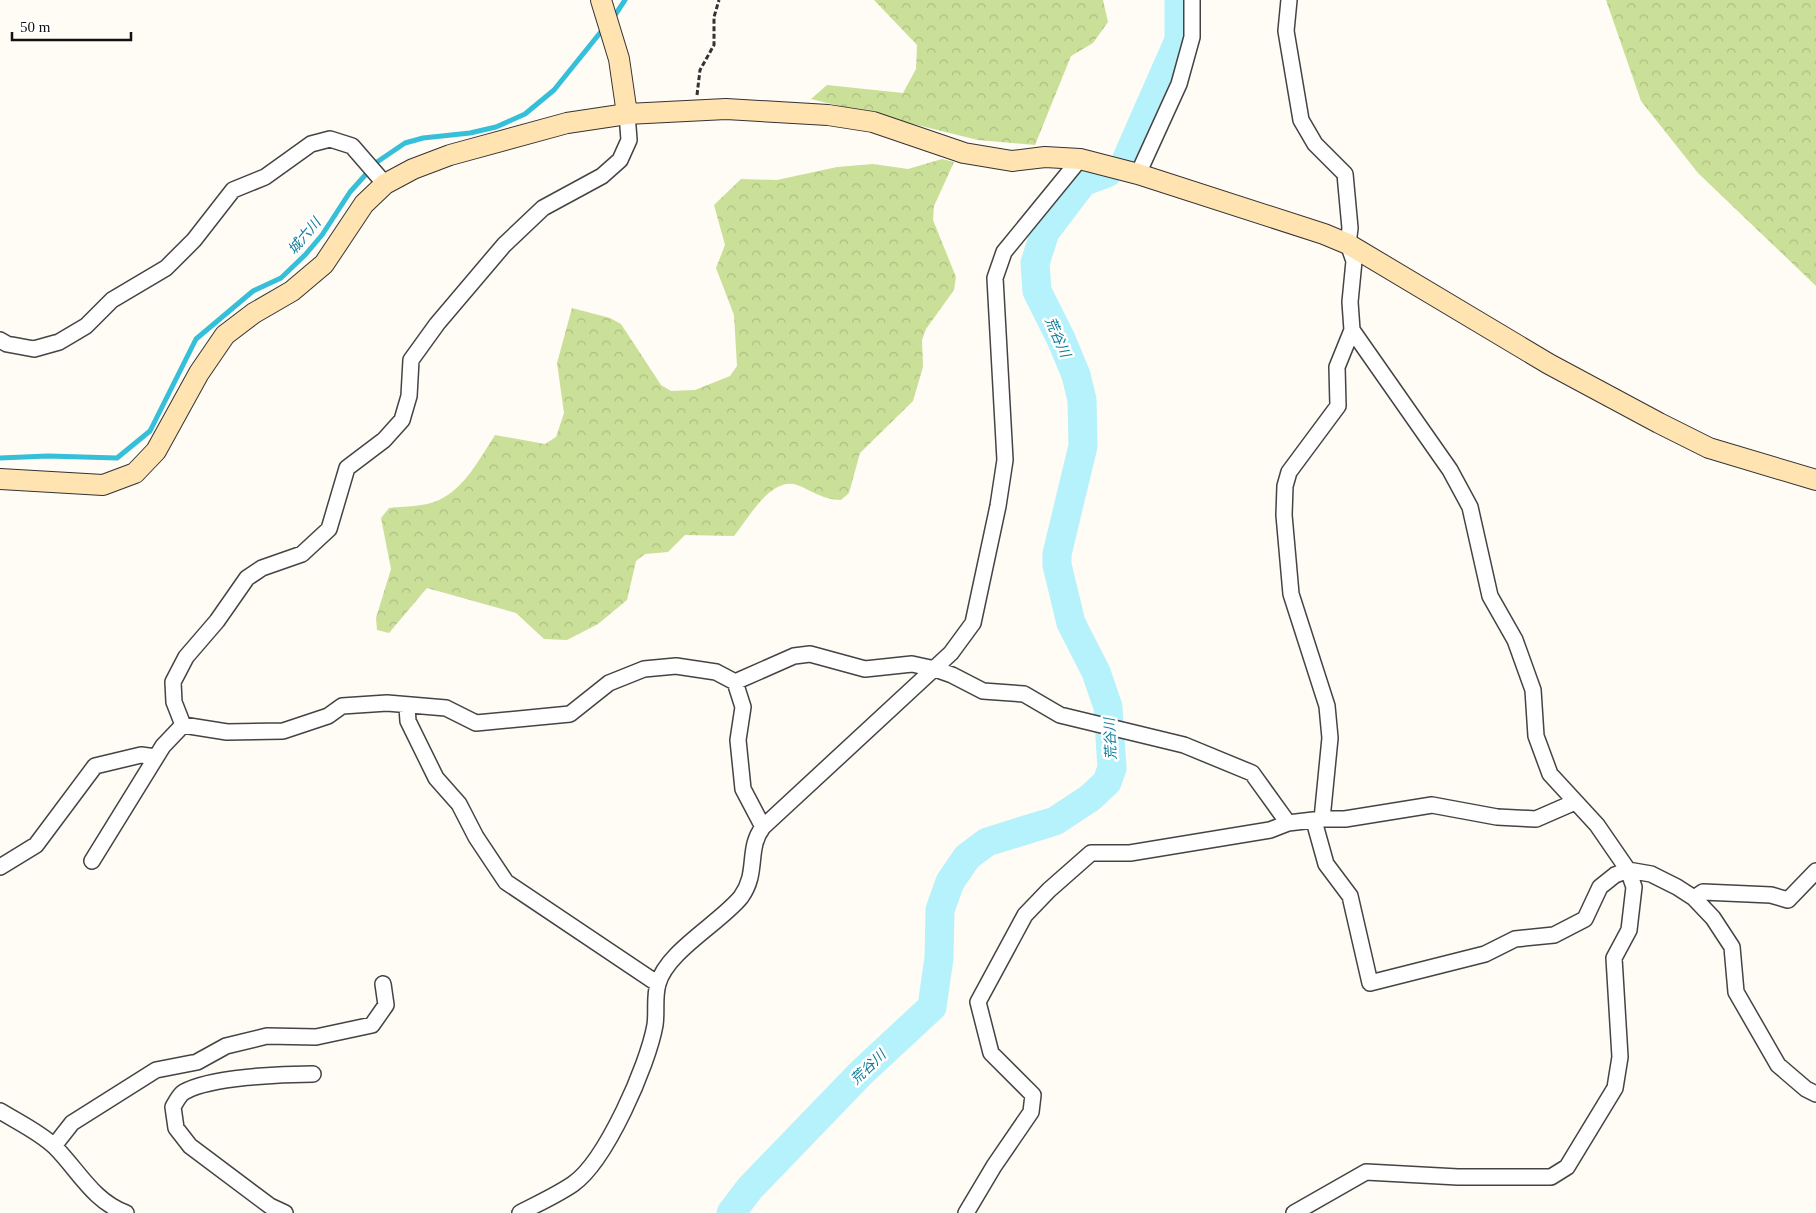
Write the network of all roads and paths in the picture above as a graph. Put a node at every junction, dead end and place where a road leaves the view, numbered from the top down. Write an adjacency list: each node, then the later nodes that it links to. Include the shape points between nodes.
1 (601, 0): 6 (street, via 619,59)
2 (718, 0): 5 (path, via 714,17 714,46 700,70)
3 (1192, 0): 8 (street, via 1192,37 1179,84)
4 (1289, 0): 10 (street, via 1286,31 1301,120 1315,144 1345,174 1350,228)
5 (694, 111): 6 (street); 7 (street, via 726,109 828,115 874,122 964,153 1012,161 1045,157)
6 (627, 114): 9 (street, via 567,123 450,155); 18 (street, via 630,140 620,160 602,176 543,208 504,246 411,360 409,396 402,420 384,440 347,468 330,529 302,554 262,568 247,578 217,621 186,657 172,682 174,702)
7 (1080, 159): 8 (street); 15 (street, via 1004,252 995,278 1005,460 998,506 972,623)
8 (1138, 174): 10 (street)
9 (382, 181): 12 (street, via 352,146 330,139 311,144 265,177 233,190 194,240 166,268 112,300 86,326 59,342 34,349); 13 (street, via 324,264 292,292 254,313 225,335 199,373 156,451 135,473 103,485)
10 (1348, 244): 11 (street, via 1354,261 1350,302); 14 (street, via 1549,364 1659,424 1709,448)
11 (1352, 330): 20 (street, via 1450,470 1470,508 1490,596 1515,640 1533,690 1536,736 1550,774); 21 (street, via 1337,366 1338,406 1290,472 1285,486 1290,594 1327,706 1330,738)
12 (0, 340)
13 (0, 479)
14 (1816, 480)
15 (935, 669): 16 (street, via 912,664 864,669 810,654 794,656); 22 (street, via 983,691 1024,694 1060,715 1184,745 1252,773); 23 (street)
16 (735, 682): 17 (street, via 716,672 676,666 644,669 609,683 570,714 476,723 446,708); 23 (street, via 743,707 738,740 744,789)
17 (407, 706): 18 (street, via 387,703 342,706 328,716 283,732 226,732); 30 (street, via 408,721 436,778 459,804 506,882)
18 (183, 725): 19 (street)
19 (156, 757): 24 (street); 25 (street, via 141,755 95,766 36,845)
20 (1575, 802): 21 (street, via 1536,819 1497,817 1432,805 1345,819); 26 (street, via 1597,825)
21 (1318, 819): 22 (street); 26 (street, via 1326,864 1350,896 1370,983 1485,954 1516,939 1554,935 1585,919 1600,887)
22 (1288, 823): 38 (street, via 1270,830 1130,853 1091,853 1025,915 978,1002 991,1053 1033,1095 1031,1112)
23 (763, 827): 30 (street, via 754,838 752,876 740,897 666,966)
24 (92, 861)
25 (0, 867)
26 (1628, 870): 28 (street, via 1651,874); 39 (street, via 1634,887 1629,930 1614,958 1620,1057 1615,1088 1567,1167 1551,1177 1458,1177 1366,1172)
27 (1816, 871): 28 (street, via 1788,900 1771,895 1702,892)
28 (1694, 898): 32 (street, via 1713,918 1732,947 1736,992 1778,1065 1806,1090)
29 (383, 984): 34 (street, via 386,1005 372,1026 316,1036 267,1036 226,1046 198,1062 156,1070 72,1123)
30 (658, 984): 37 (street, via 655,1025 641,1076 597,1160 574,1184)
31 (313, 1074): 36 (street, via 278,1074 203,1085 182,1093 173,1107 176,1128 190,1146 270,1206)
32 (1816, 1094)
33 (0, 1111): 34 (street)
34 (54, 1146): 35 (street, via 89,1188 117,1210)
35 (126, 1213)
36 (285, 1213)
37 (520, 1213)
38 (966, 1213)
39 (1294, 1213)

